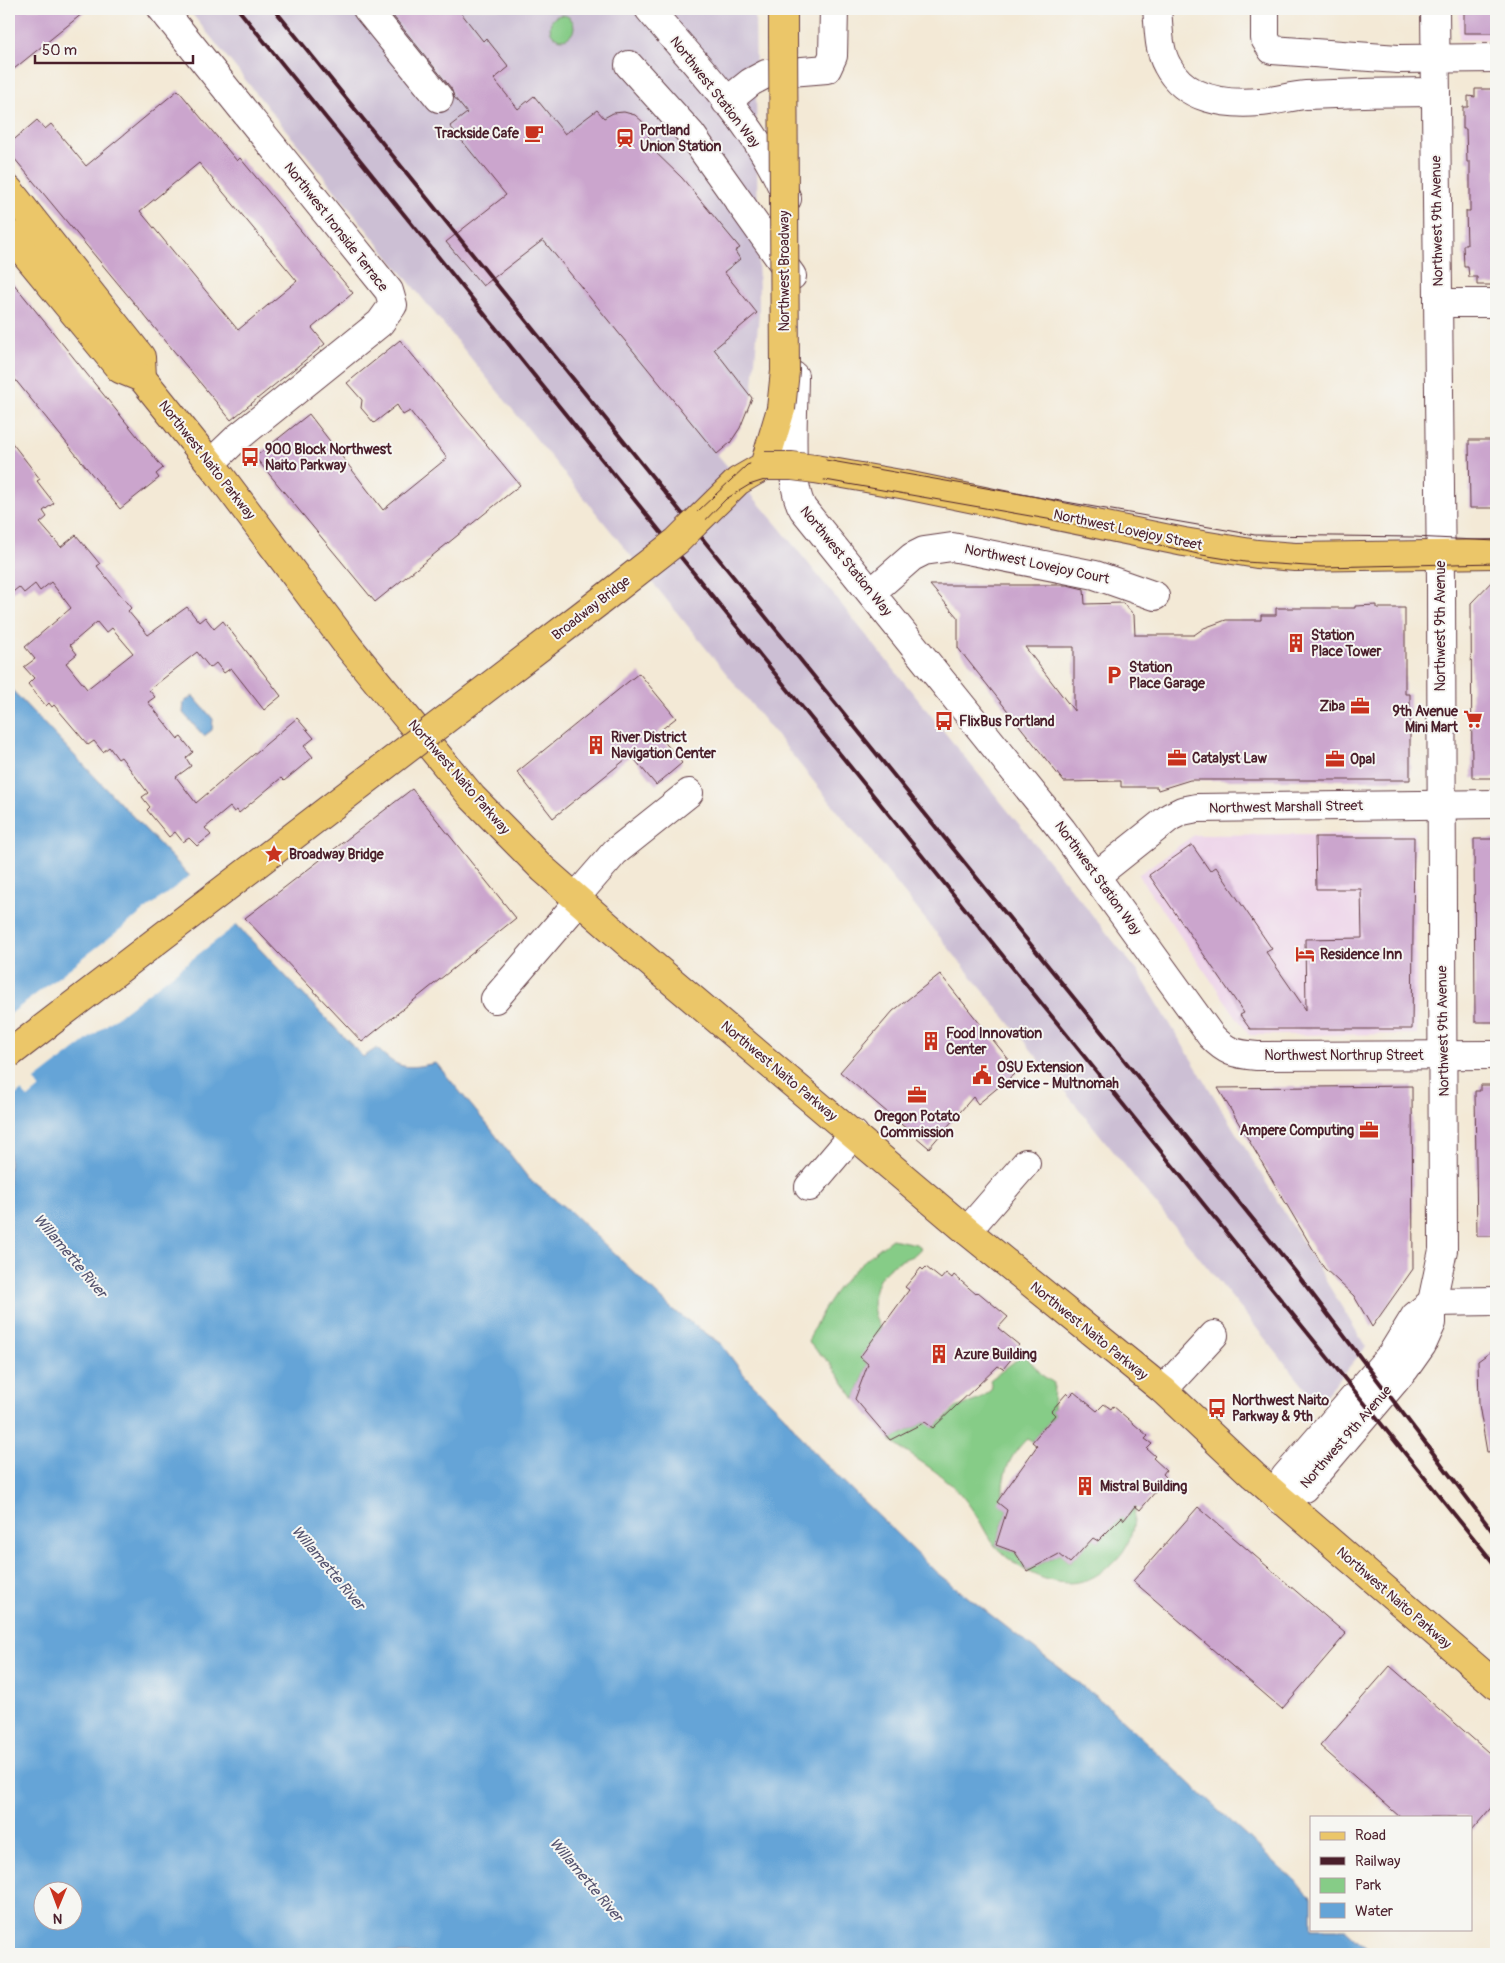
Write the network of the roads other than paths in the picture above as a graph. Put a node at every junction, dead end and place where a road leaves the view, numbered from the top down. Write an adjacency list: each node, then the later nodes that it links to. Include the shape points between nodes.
1 (162, 9): 21 (street, Northwest Ironside Terrace, via 389,291 393,305 380,322)
2 (367, 9): 13 (street)
3 (649, 9): 14 (street, Northwest Station Way)
4 (834, 9): 14 (street, via 833,56 827,69 766,74)
5 (1157, 9): 12 (street, via 1161,48 1167,65 1185,86 1211,100 1262,102 1304,95)
6 (1265, 9): 10 (street, via 1265,39 1272,50)
7 (1435, 9): 10 (street, Northwest 9th Avenue)
8 (783, 21): 22 (main road, Northwest Broadway, bridge, via 785,371 781,409)
9 (1496, 58): 10 (street)
10 (1436, 59): 12 (street, Northwest 9th Avenue)
11 (629, 65): 17 (street, via 691,134)
12 (1436, 92): 18 (street, Northwest 9th Avenue)
13 (438, 98)
14 (726, 102): 17 (street, Northwest Station Way, via 750,132 785,193 794,236)
15 (9, 190): 20 (main road, via 141,357)
16 (9, 234): 20 (main road, Northwest Naito Parkway, via 120,369)
17 (794, 279): 25 (street, Northwest Station Way, via 796,494 802,509)
18 (1438, 303): 19 (street); 24 (street, Northwest 9th Avenue)
19 (1496, 303)
20 (142, 378): 21 (main road, Northwest Naito Parkway)
21 (211, 463): 31 (main road, Northwest Naito Parkway, via 348,646 472,797)
22 (764, 466): 24 (main road, Northwest Lovejoy Street, bridge, via 801,467 906,485 1248,553 1295,557); 34 (main road, Broadway Bridge, bridge, via 738,481 682,536 606,596)
23 (1496, 554): 24 (main road, Northwest Lovejoy Street)
24 (1440, 555): 29 (street, Northwest 9th Avenue)
25 (872, 592): 26 (street, Northwest Lovejoy Court, via 918,554 952,547 1095,574); 30 (street, Northwest Station Way)
26 (1155, 596)
27 (689, 793): 31 (street, via 615,852)
28 (1496, 804): 29 (street, Northwest Marshall Street)
29 (1441, 805): 30 (street, Northwest Marshall Street, via 1197,808 1182,811); 35 (street, Northwest 9th Avenue)
30 (1097, 875): 33 (street, Northwest Station Way)
31 (577, 899): 32 (street); 37 (main road, Northwest Naito Parkway)
32 (495, 999)
33 (1222, 1048): 35 (street, Northwest Northrup Street, via 1241,1055 1257,1056)
34 (9, 1054)
35 (1444, 1055): 36 (street, Northwest Northrup Street); 42 (street, Northwest 9th Avenue, via 1444,1250)
36 (1496, 1055)
37 (854, 1134): 39 (street); 40 (main road, Northwest Naito Parkway)
38 (1026, 1163): 40 (street)
39 (809, 1187)
40 (967, 1231): 44 (main road, Northwest Naito Parkway)
41 (1496, 1301): 42 (street)
42 (1432, 1302): 45 (street, Northwest 9th Avenue, via 1432,1322 1414,1358 1304,1488)
43 (1214, 1335): 44 (street)
44 (1162, 1390): 45 (main road, Northwest Naito Parkway)
45 (1280, 1500): 46 (main road, Northwest Naito Parkway)
46 (1496, 1685)

